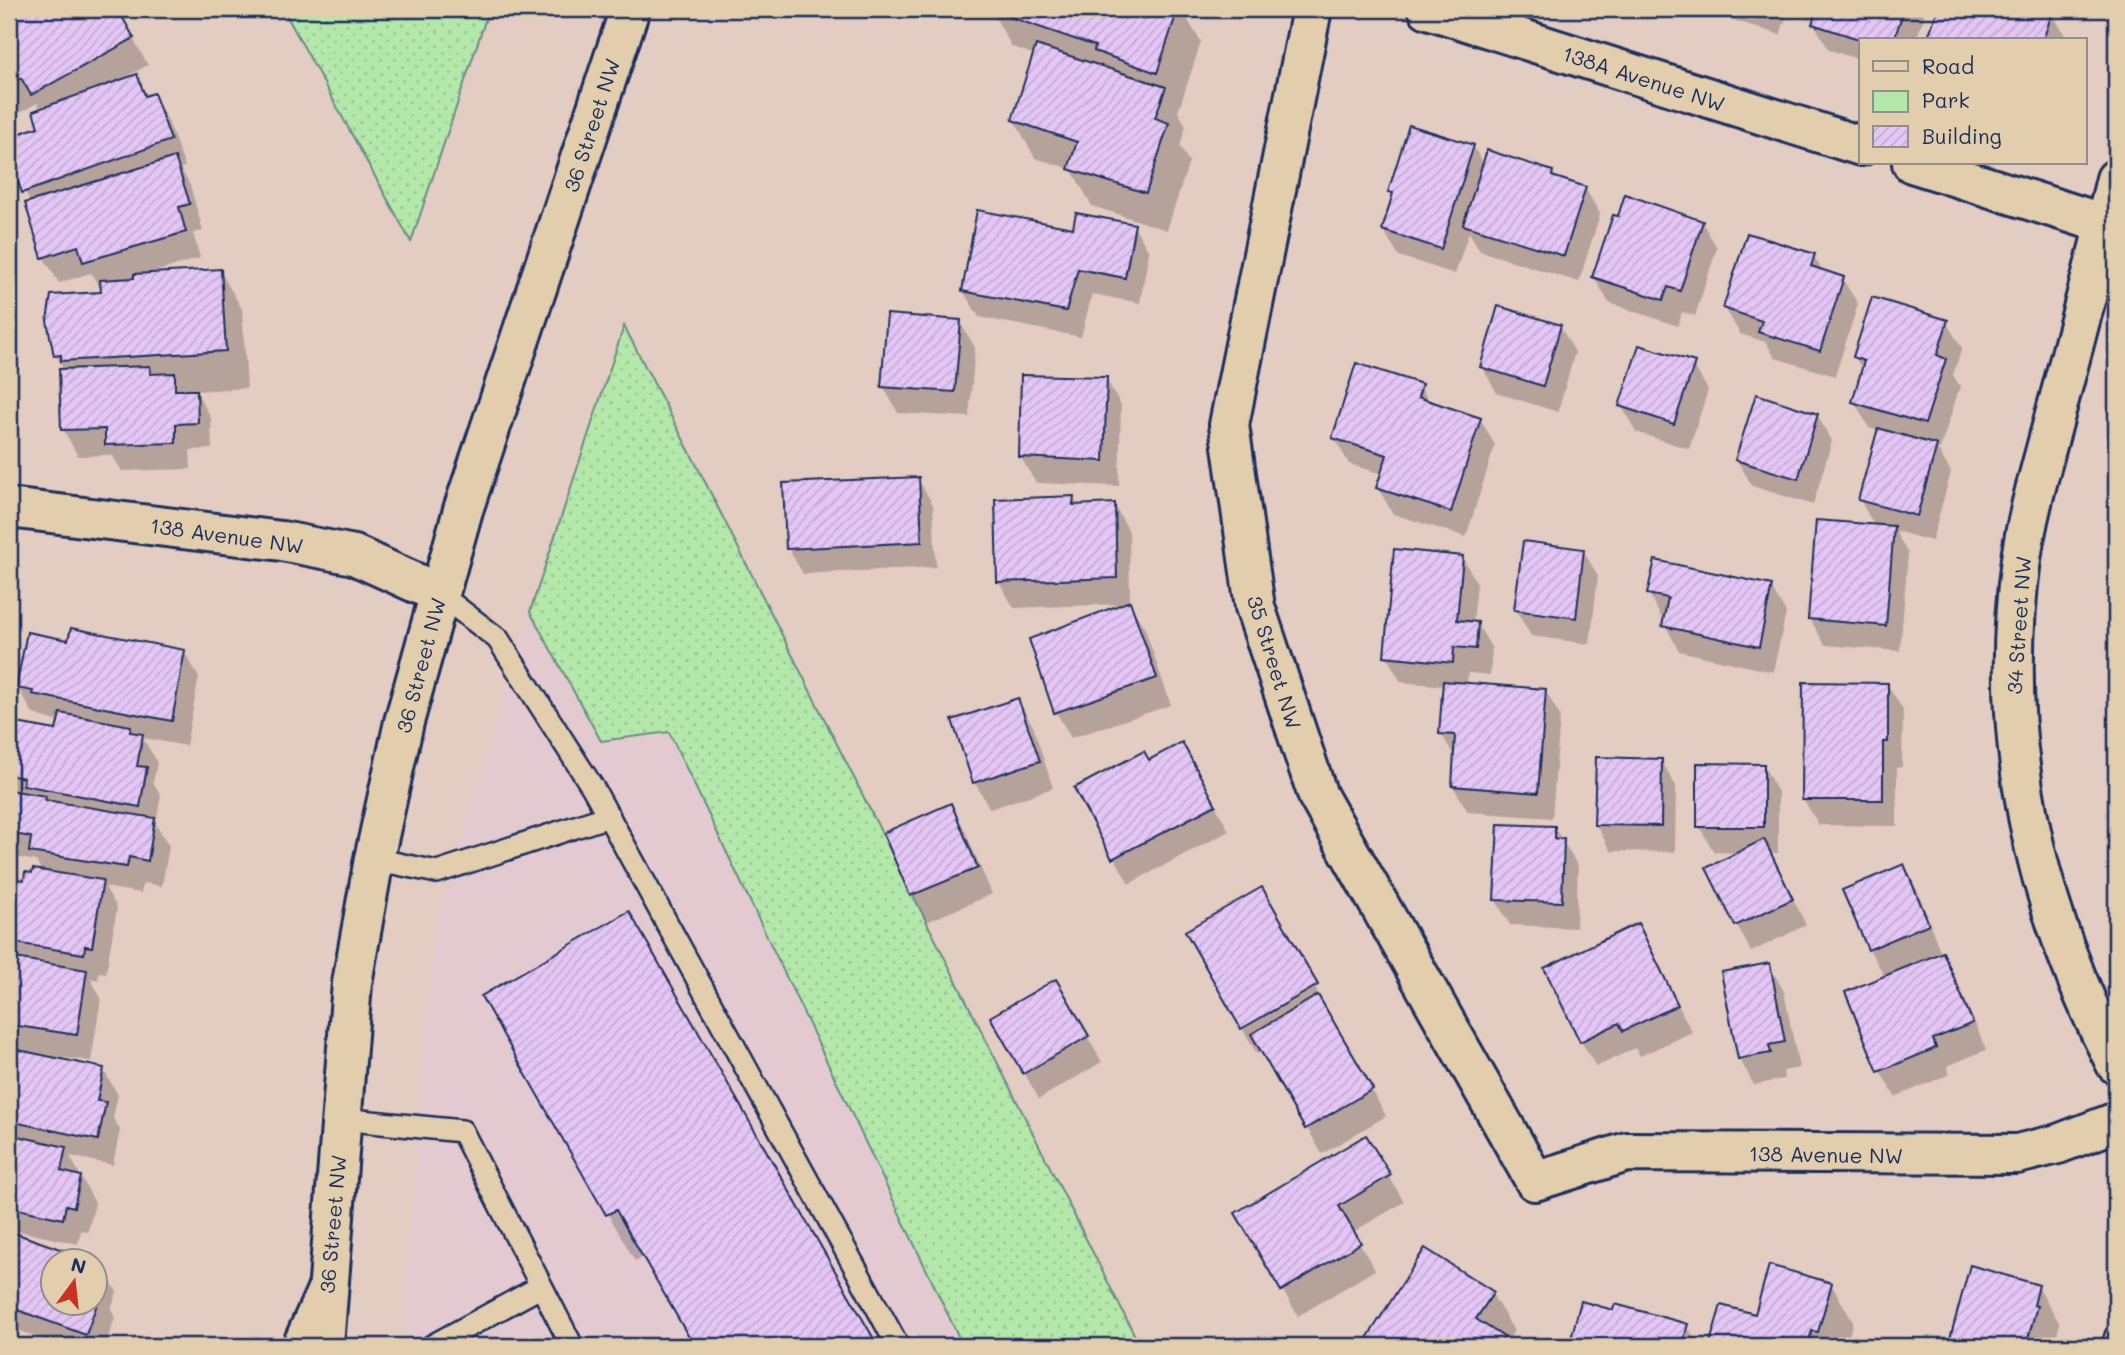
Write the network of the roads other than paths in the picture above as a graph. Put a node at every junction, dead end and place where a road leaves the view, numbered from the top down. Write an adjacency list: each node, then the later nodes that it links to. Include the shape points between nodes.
1 (630, 9): 9 (street, 36 Street NW)
2 (1312, 9): 15 (street, 35 Street NW, via 1229,425 1255,607 1318,796)
3 (1428, 9): 4 (street, 138A Avenue NW)
4 (1859, 145)
5 (1915, 164): 7 (street)
6 (2116, 179): 7 (street, 34 Street NW)
7 (2105, 224): 12 (street, 34 Street NW, via 2021,557 2013,708 2024,806 2048,898 2086,1005)
8 (9, 508): 9 (street, 138 Avenue NW, via 282,541 354,555)
9 (438, 593): 10 (lane, via 498,639); 11 (street, 36 Street NW)
10 (609, 816): 11 (lane, via 437,872); 23 (lane)
11 (374, 859): 13 (street, 36 Street NW, via 352,983)
12 (2116, 1064)
13 (341, 1119): 16 (lane, via 462,1131); 17 (street, 36 Street NW)
14 (2116, 1122): 15 (street, 138 Avenue NW, via 2017,1154 1627,1152)
15 (1535, 1181)
16 (540, 1287): 21 (lane); 22 (lane)
17 (326, 1292): 19 (street); 20 (street, 36 Street NW)
18 (2116, 1336): 24 (lane)
19 (302, 1346)
20 (324, 1346)
21 (432, 1346)
22 (572, 1346)
23 (898, 1346)
24 (2113, 1346)

